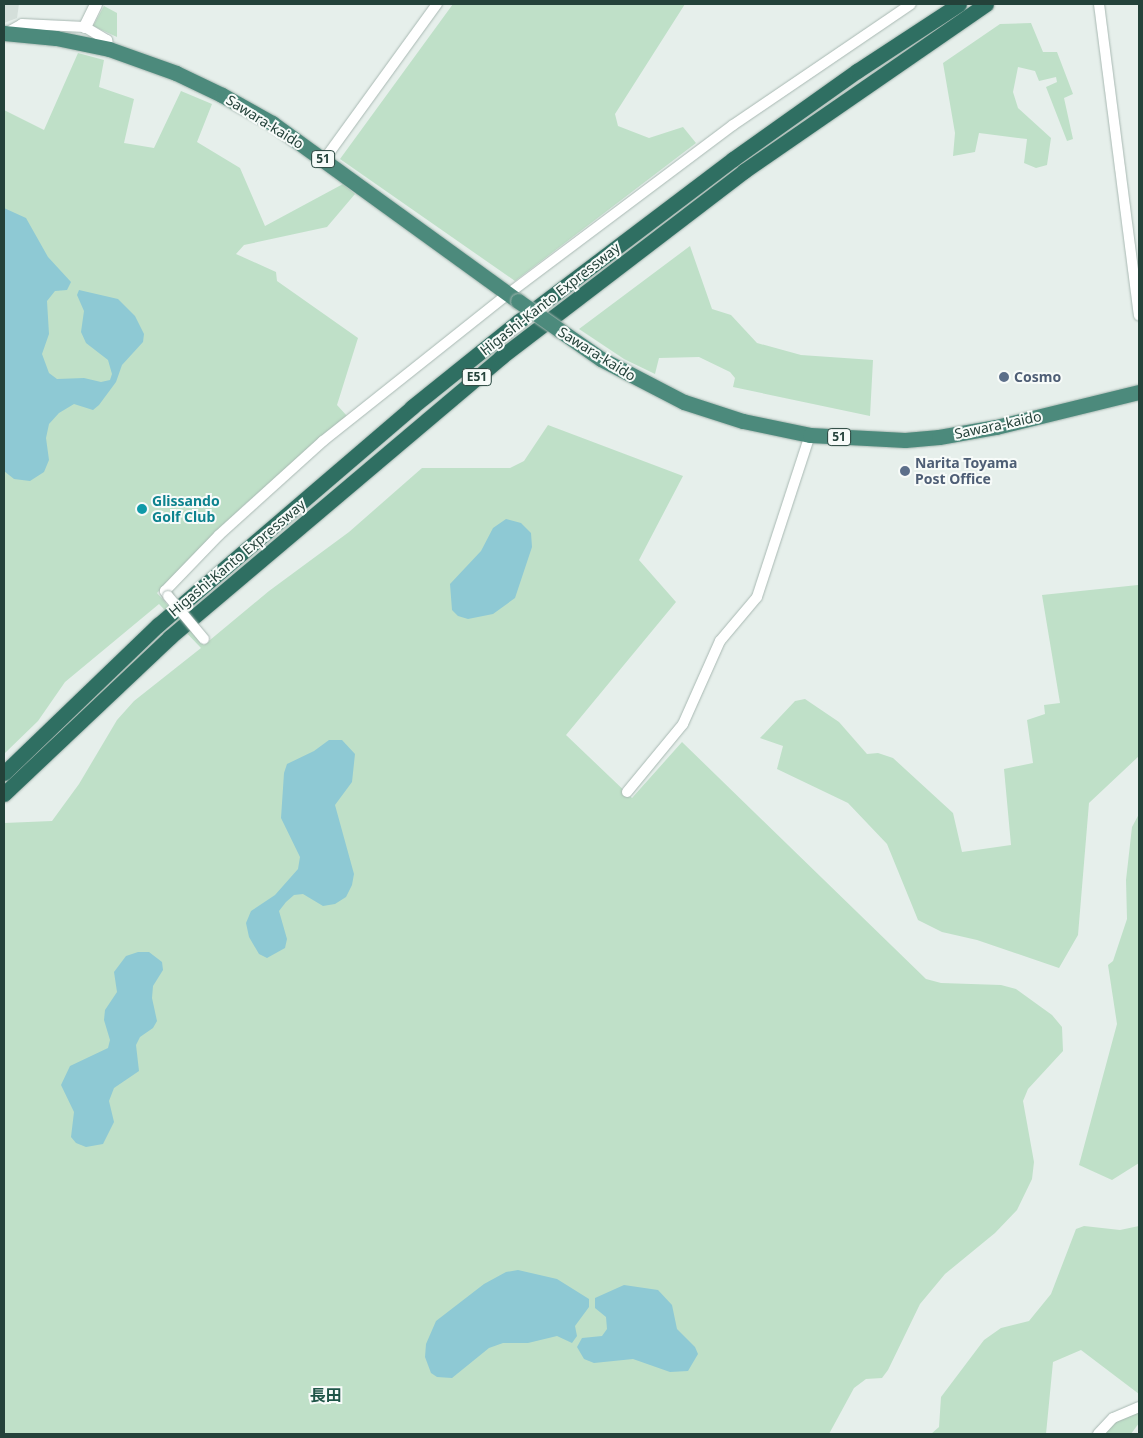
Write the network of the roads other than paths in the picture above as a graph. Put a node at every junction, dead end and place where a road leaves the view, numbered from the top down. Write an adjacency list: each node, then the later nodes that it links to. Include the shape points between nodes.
1 (96, 4): 7 (street)
2 (437, 4): 10 (street)
3 (911, 4): 11 (street, via 733,125)
4 (959, 4): 16 (highway, Higashi-Kanto Expressway / E51, via 733,159 457,370 158,625)
5 (986, 4): 18 (highway, Higashi-Kanto Expressway / E51, via 744,171 500,357 170,637)
6 (1099, 4): 12 (street)
7 (85, 27): 8 (street, via 22,24); 9 (street, via 107,40)
8 (5, 33): 9 (highway, Sawara-kaido / 51, via 48,36)
9 (109, 49): 10 (highway, Sawara-kaido / 51, via 222,94 272,123)
10 (324, 160): 11 (highway, Sawara-kaido / 51)
11 (513, 297): 14 (highway, Sawara-kaido / 51, bridge, via 601,359 684,402 743,421); 15 (street, bridge, via 276,481 165,591)
12 (1139, 315)
13 (1139, 392): 14 (highway, Sawara-kaido / 51, via 996,427 939,437 905,440)
14 (810, 435): 17 (street, via 757,597 720,641 683,724)
15 (204, 639)
16 (4, 773)
17 (627, 792)
18 (4, 794)
19 (1139, 1406): 20 (street, via 1113,1418)
20 (1098, 1434)

